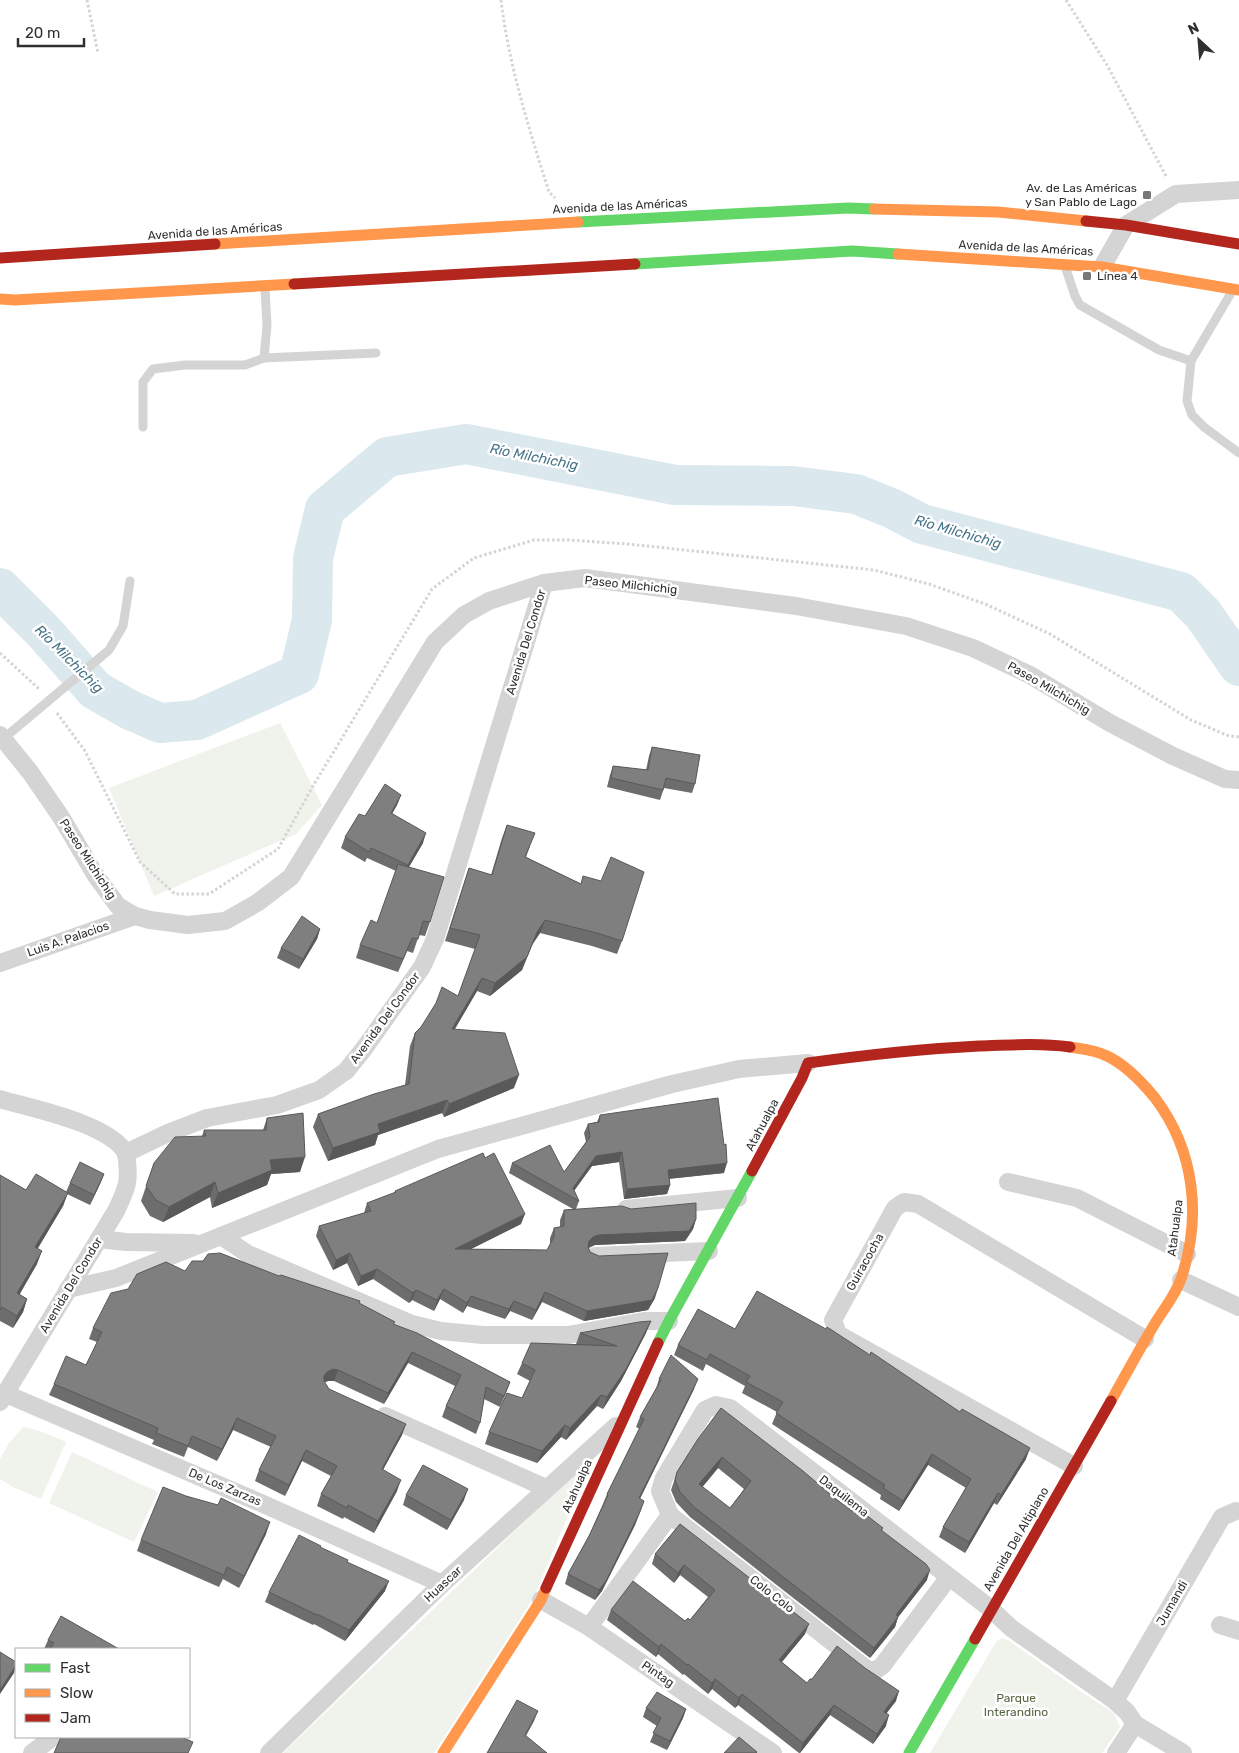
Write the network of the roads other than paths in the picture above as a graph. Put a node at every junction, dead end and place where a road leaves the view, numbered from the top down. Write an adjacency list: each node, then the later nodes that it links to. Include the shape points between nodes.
1 (1239, 190): 2 (street, via 1176,194)
2 (1126, 225): 3 (main road, Avenida de las Américas); 4 (main road, Avenida de las Américas, via 998,212 848,208); 6 (street)
3 (1239, 244)
4 (0, 258)
5 (1064, 264): 6 (main road, Avenida de las Américas); 7 (main road, Avenida de las Américas, via 852,251); 12 (lane, via 1080,305 1159,350)
6 (1102, 267): 8 (main road, Avenida de las Américas)
7 (265, 284): 9 (main road, Avenida de las Américas); 11 (lane)
8 (1236, 289): 12 (lane)
9 (0, 299)
10 (376, 353): 11 (lane)
11 (264, 358): 13 (lane, via 245,364 153,369 143,382)
12 (1191, 361): 14 (lane, via 1187,401 1192,415)
13 (143, 427)
14 (1239, 452)
15 (130, 580): 17 (lane, via 123,626 109,650)
16 (544, 583): 18 (street, Paseo Milchichig, via 585,578 796,606 906,626 973,648 1030,674 1110,723 1173,756 1225,779); 19 (street, Paseo Milchichig, via 489,601 464,615 435,642 291,877 257,903 225,921 188,925); 23 (street, Avenida Del Condor, via 435,939 422,967 363,1050 346,1072 319,1090 277,1105 207,1118)
17 (1, 737): 19 (street, Paseo Milchichig, via 30,772 118,906)
18 (1239, 780)
19 (135, 916): 20 (street, Luis A. Palacios)
20 (0, 963)
21 (808, 1063): 25 (main road, Atahualpa); 27 (street, via 739,1069 672,1084 438,1149); 31 (main road, Atahualpa, via 950,1047 1039,1043 1061,1044 1103,1054 1138,1078 1157,1099 1185,1148 1194,1204)
22 (0, 1099): 23 (street, via 92,1126)
23 (126, 1153): 28 (street, Avenida Del Condor, via 127,1188)
24 (1008, 1182): 31 (street, via 1077,1198)
25 (738, 1198): 26 (street); 30 (main road, Atahualpa)
26 (626, 1209)
27 (220, 1236): 29 (street); 36 (street, via 248,1254 412,1324 441,1331 483,1336 568,1335 644,1321)
28 (99, 1238): 29 (street, via 126,1242); 34 (street, Avenida Del Condor)
29 (202, 1243): 34 (street, via 116,1278)
30 (709, 1251): 32 (street); 36 (main road, Atahualpa)
31 (1187, 1254): 33 (main road, Atahualpa)
32 (595, 1256)
33 (1181, 1280): 35 (street); 37 (main road, Atahualpa)
34 (68, 1289): 38 (street, Avenida Del Condor)
35 (1239, 1307)
36 (670, 1321): 40 (main road, Atahualpa)
37 (1145, 1339): 41 (main road, Avenida Del Altiplano); 41 (street, Guiracocha, via 918,1204 904,1202 895,1208 833,1320 838,1334)
38 (3, 1398): 46 (street, De Los Zarzas, via 261,1502)
39 (366, 1407): 42 (street)
40 (622, 1420): 42 (street, Huascar); 47 (main road, Atahualpa)
41 (1074, 1466): 48 (main road, Avenida Del Altiplano)
42 (546, 1488): 46 (street, Huascar)
43 (1236, 1511): 52 (street, Jumandi, via 1222,1517)
44 (670, 1515): 45 (street, Colo Colo, via 868,1670 882,1666); 45 (street, Daquilema, via 660,1491 664,1478 705,1410 716,1405 730,1408); 50 (street)
45 (949, 1578): 48 (street, Daquilema)
46 (442, 1584): 56 (street, Huascar)
47 (541, 1600): 50 (street, Pintag); 57 (main road, Atahualpa)
48 (991, 1609): 52 (street, Daquilema, via 1011,1628); 59 (main road, Avenida Del Altiplano)
49 (1220, 1625): 51 (street)
50 (590, 1627): 58 (street, Pintag)
51 (1239, 1632)
52 (1114, 1701): 53 (street, Daquilema)
53 (1135, 1724): 60 (street); 61 (street, Daquilema)
54 (52, 1738): 55 (street)
55 (32, 1753)
56 (268, 1753)
57 (443, 1753)
58 (773, 1753)
59 (909, 1753)
60 (1116, 1753)
61 (1183, 1753)

